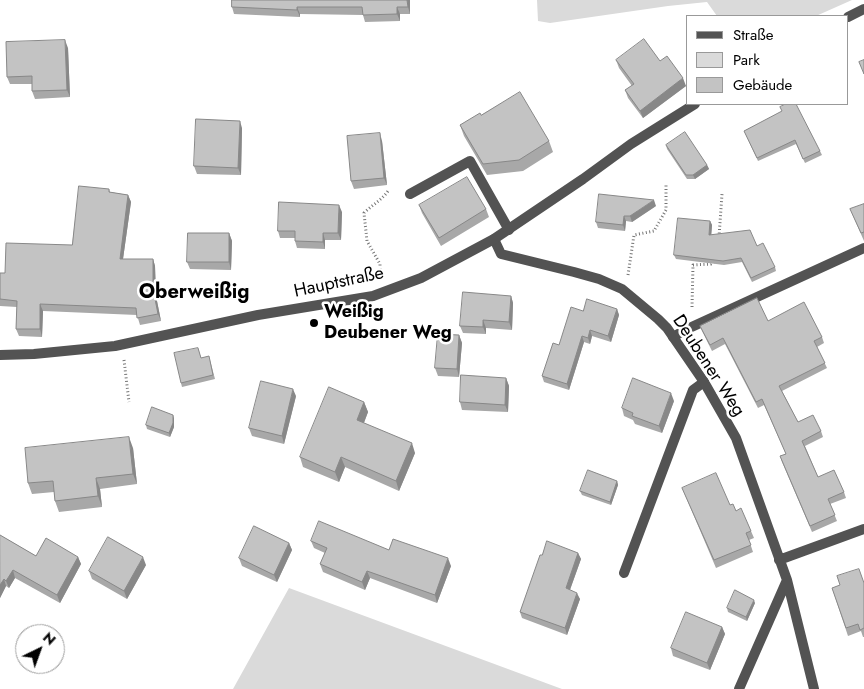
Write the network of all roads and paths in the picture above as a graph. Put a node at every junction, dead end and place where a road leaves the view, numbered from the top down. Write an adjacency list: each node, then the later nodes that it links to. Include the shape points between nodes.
1 (864, 9): 2 (street)
2 (849, 16)
3 (693, 105): 8 (street, Hauptstraße, via 631,144)
4 (666, 184): 14 (path, via 666,210 654,231 634,236)
5 (388, 191): 13 (path, via 364,213 367,240)
6 (410, 194): 8 (street, via 470,161)
7 (722, 194): 10 (path)
8 (509, 230): 9 (street, Hauptstraße)
9 (494, 239): 16 (street, Deubener Weg, via 501,254 574,272 622,289 658,319); 17 (street, Hauptstraße, via 421,278 373,296 258,315 115,346)
10 (718, 240)
11 (864, 248): 16 (street)
12 (717, 259): 15 (path, via 711,264 693,265 693,306)
13 (380, 269)
14 (628, 278)
15 (687, 310)
16 (673, 337): 19 (street, Deubener Weg)
17 (0, 355)
18 (123, 355): 20 (path)
19 (704, 382): 22 (street, Deubener Weg, via 736,438); 23 (street, via 693,390)
20 (129, 402)
21 (864, 528): 22 (street)
22 (779, 560): 24 (street, Deubener Weg)
23 (624, 574)
24 (787, 580): 25 (street); 26 (street, Deubener Weg)
25 (740, 689)
26 (814, 689)

